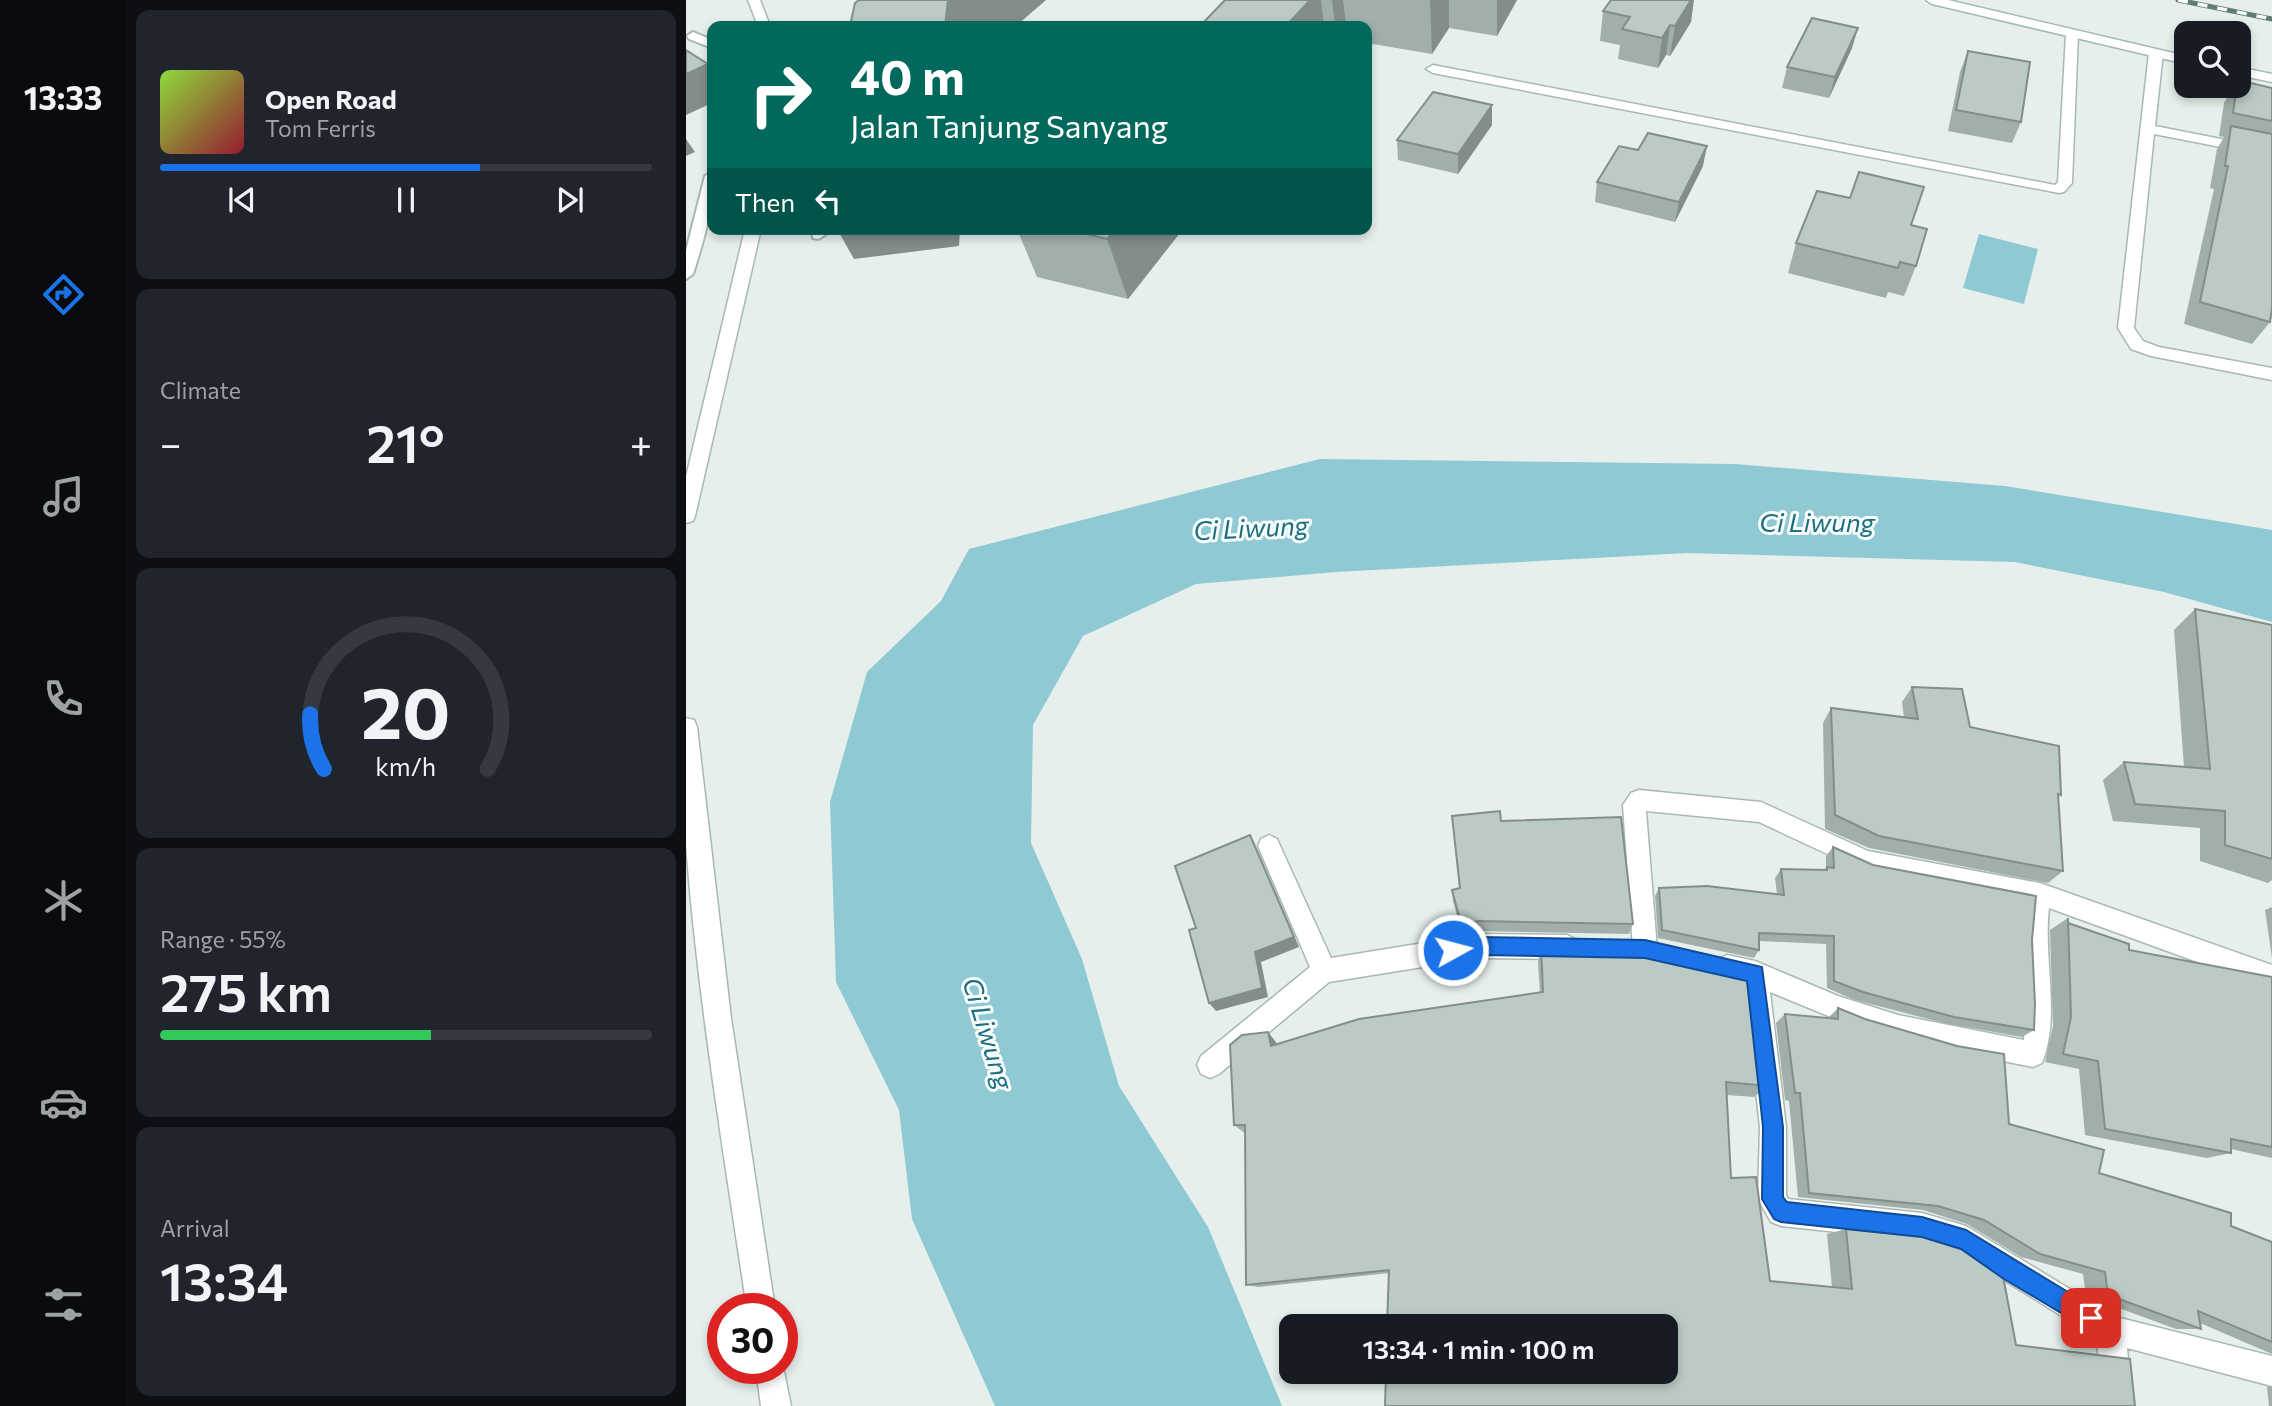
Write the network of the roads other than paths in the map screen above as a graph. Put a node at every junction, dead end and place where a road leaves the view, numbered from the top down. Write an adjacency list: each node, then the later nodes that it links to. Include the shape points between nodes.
1 (754, 0): 3 (street)
2 (1932, 0): 4 (street)
3 (762, 21)
4 (2072, 34): 7 (street); 9 (street, via 2065,183 2059,189)
5 (693, 36): 6 (lane)
6 (707, 42)
7 (2156, 53): 8 (street); 12 (street)
8 (2174, 57)
9 (1433, 69)
10 (2251, 74): 11 (street)
11 (2272, 78)
12 (2146, 128): 13 (street); 18 (street, via 2126,328 2137,345 2157,352)
13 (2272, 153)
14 (707, 199): 16 (lane)
15 (752, 235): 19 (street)
16 (686, 274)
17 (2272, 359): 18 (street)
18 (2272, 374)
19 (686, 516)
20 (686, 727): 32 (street, via 725,1081)
21 (1269, 846): 28 (street)
22 (2040, 894): 25 (street, via 1866,861 1761,812 1640,800 1634,805); 29 (street, via 2035,962 2040,1038 2034,1055 1943,1040 1854,1014); 30 (street)
23 (1590, 948): 28 (street, via 1479,946)
24 (1618, 948): 25 (street)
25 (1645, 949): 26 (street)
26 (1670, 954)
27 (1706, 962): 29 (street)
28 (1324, 971): 31 (street)
29 (1755, 974): 33 (street, via 1773,1127 1772,1199 1781,1212 1922,1227 1966,1240)
30 (2271, 983)
31 (1210, 1065)
32 (758, 1293)
33 (2111, 1330): 34 (street); 37 (street)
34 (2272, 1371)
35 (773, 1384): 36 (street)
36 (776, 1406)
37 (2117, 1406)

